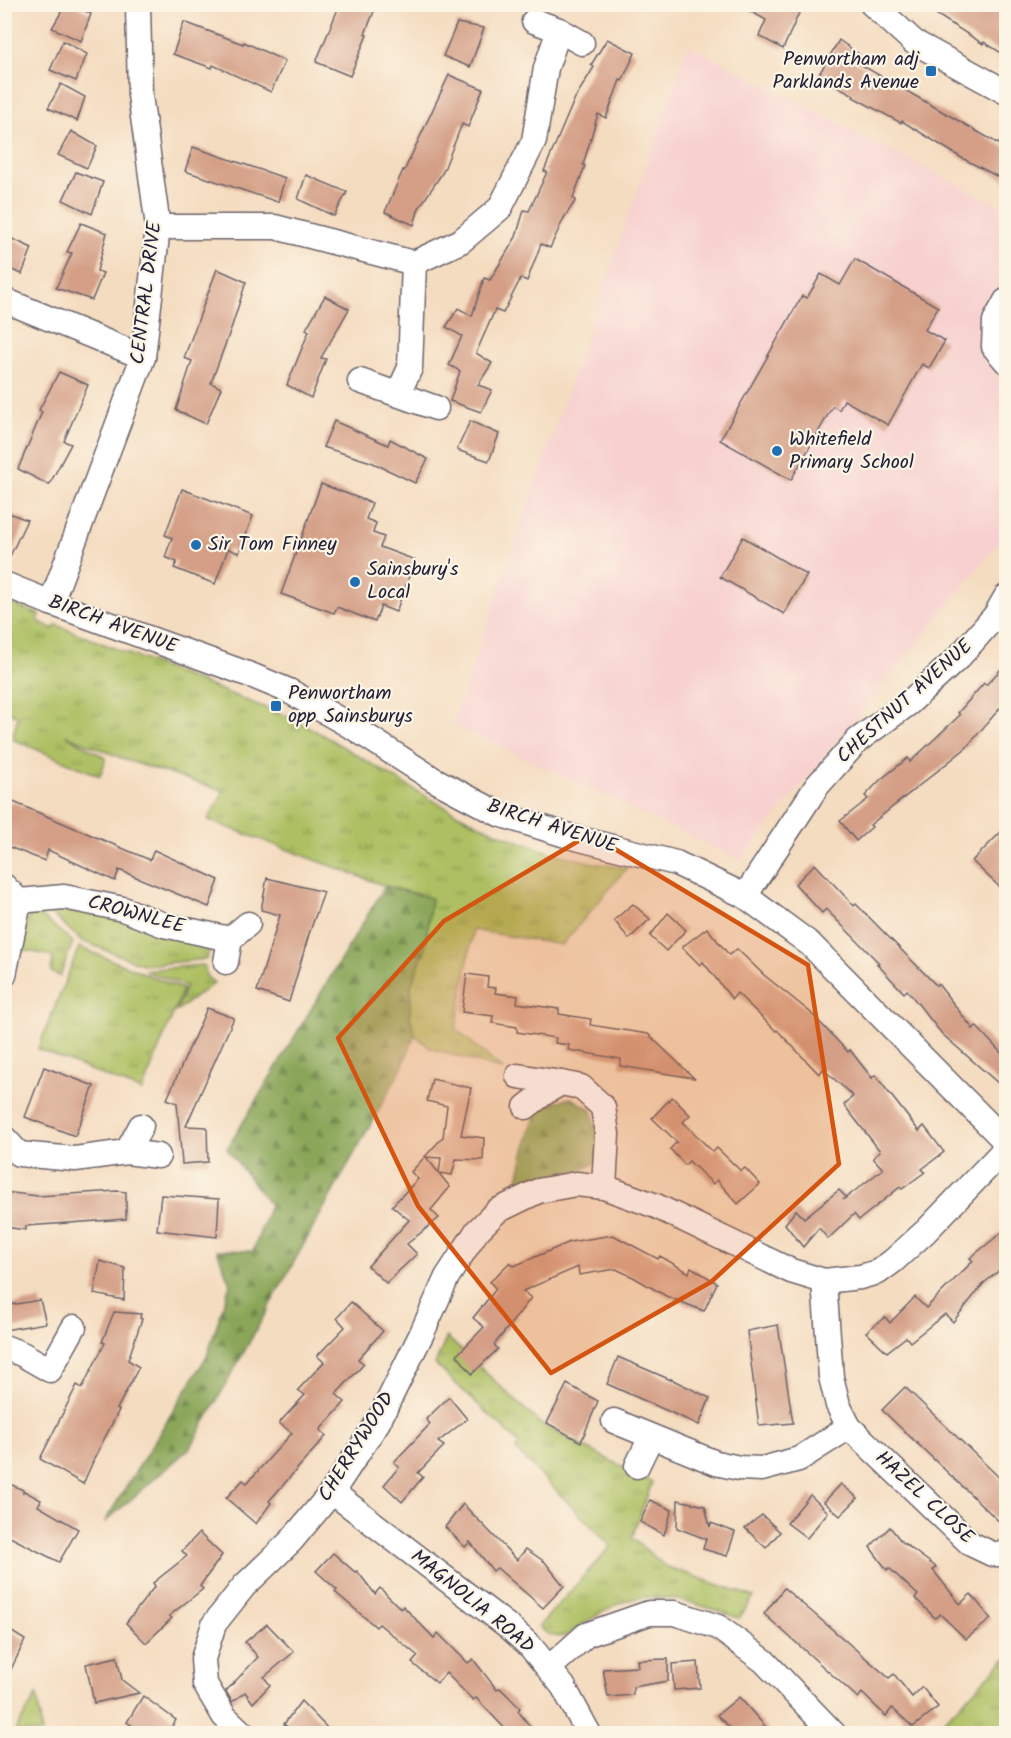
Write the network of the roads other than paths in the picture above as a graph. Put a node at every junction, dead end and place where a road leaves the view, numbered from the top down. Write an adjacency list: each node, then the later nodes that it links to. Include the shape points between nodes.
1 (138, 4): 7 (street, CENTRAL DRIVE, via 140,95)
2 (872, 4): 6 (street, via 914,42)
3 (534, 21): 4 (street)
4 (559, 30): 5 (street); 8 (street, via 546,68 534,141 500,208 461,241)
5 (582, 43)
6 (1006, 92)
7 (158, 227): 8 (street, via 275,227); 11 (street, CENTRAL DRIVE)
8 (414, 263): 14 (street, via 410,368)
9 (4, 300): 11 (street)
10 (1006, 301): 12 (street, via 995,321 994,347)
11 (143, 357): 18 (street, CENTRAL DRIVE)
12 (1006, 361)
13 (360, 381): 14 (street)
14 (398, 394): 15 (street)
15 (436, 408)
16 (4, 584): 18 (street, BIRCH AVENUE)
17 (1006, 597): 20 (street, CHESTNUT AVENUE, via 995,616 959,657 909,703 858,740 817,786)
18 (51, 603): 20 (street, BIRCH AVENUE, via 290,691 433,779 499,813 572,837 676,863)
19 (12, 894): 21 (street, CROWNLEE, via 64,897 123,909 164,925 239,931); 22 (street, CROWNLEE)
20 (745, 896): 28 (street, BIRCH AVENUE, via 810,944)
21 (226, 962)
22 (4, 975)
23 (518, 1076): 24 (street)
24 (561, 1083): 25 (street); 32 (street, via 581,1087 603,1107 607,1134)
25 (526, 1107)
26 (141, 1126): 30 (street)
27 (4, 1138): 30 (street, via 19,1154 75,1159)
28 (1006, 1142)
29 (1006, 1148): 33 (street, CHERRYWOOD, via 926,1231 878,1272)
30 (127, 1152): 31 (street)
31 (158, 1156)
32 (604, 1187): 33 (street, CHERRYWOOD, via 656,1206 791,1271); 40 (street, CHERRYWOOD, via 576,1184 538,1191 497,1211 477,1231 447,1277 378,1422)
33 (824, 1281): 37 (street, HAZEL CLOSE, via 831,1377)
34 (74, 1327): 35 (street, via 50,1370)
35 (4, 1347)
36 (614, 1421): 38 (street)
37 (849, 1427): 38 (street, via 799,1459 762,1469 716,1463); 41 (street, HAZEL CLOSE, via 971,1544 992,1554)
38 (651, 1437): 39 (street)
39 (637, 1466)
40 (332, 1492): 42 (street, MAGNOLIA ROAD, via 509,1627); 43 (street, CHERRYWOOD, via 291,1541 243,1586 214,1623 203,1659 205,1684 224,1716)
41 (1006, 1554)
42 (549, 1668): 44 (street, MAGNOLIA ROAD); 45 (street, via 586,1635 649,1613 675,1613 718,1627 764,1661)
43 (243, 1734)
44 (589, 1734)
45 (834, 1734)

